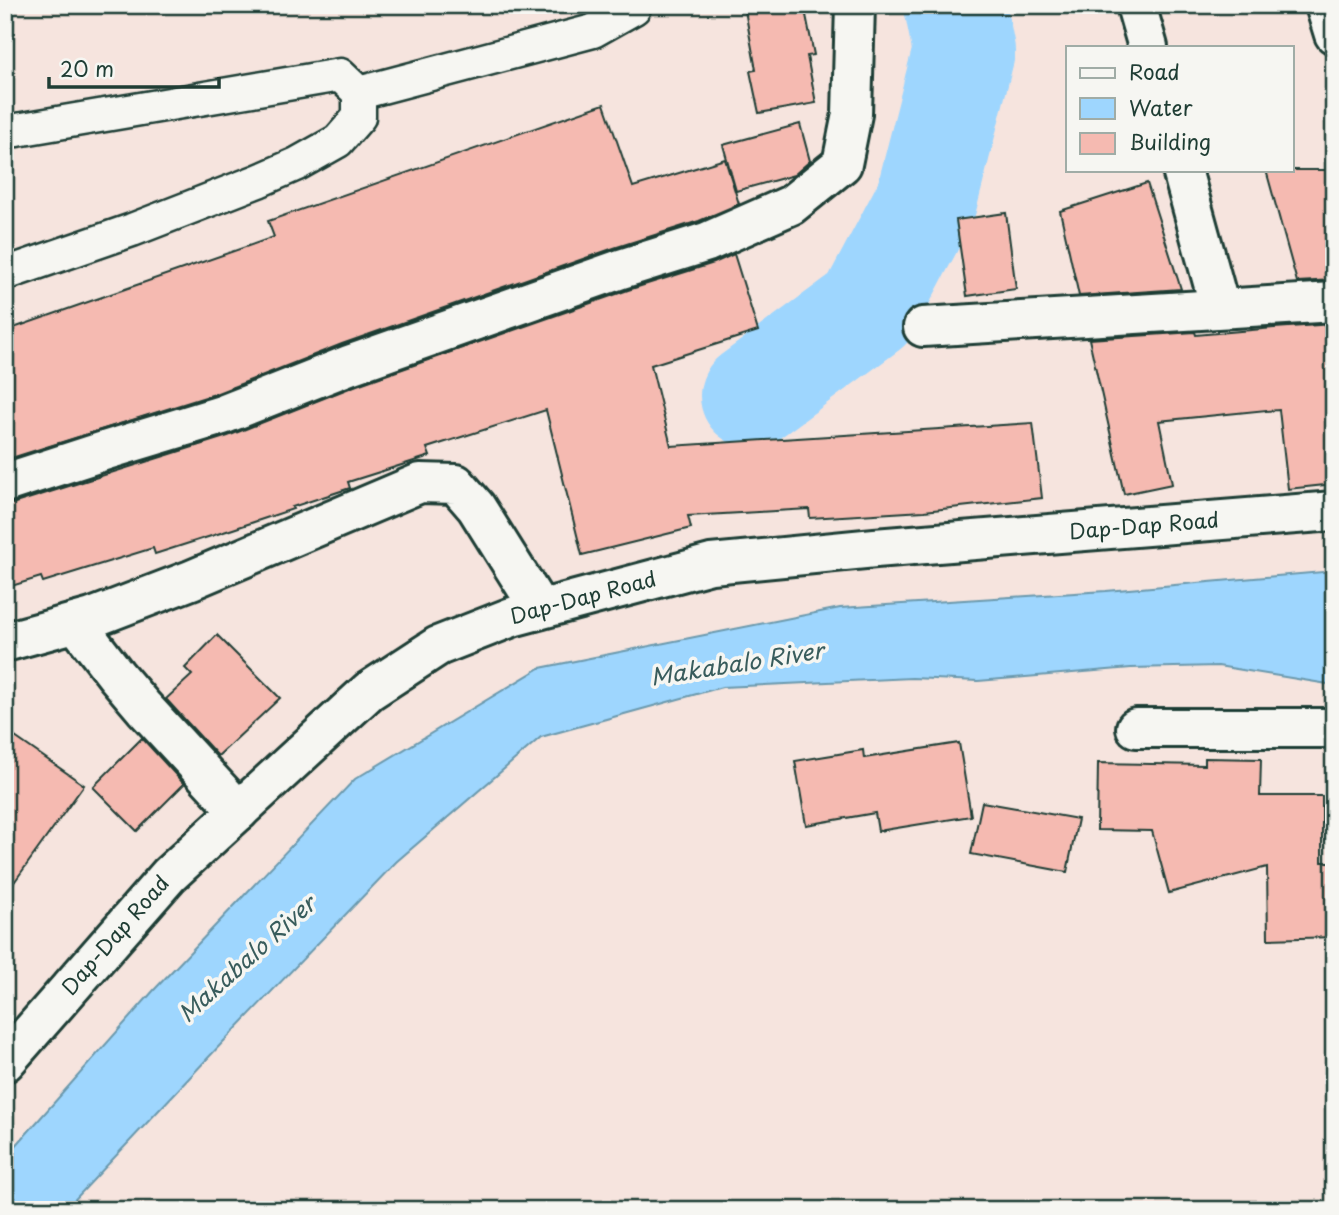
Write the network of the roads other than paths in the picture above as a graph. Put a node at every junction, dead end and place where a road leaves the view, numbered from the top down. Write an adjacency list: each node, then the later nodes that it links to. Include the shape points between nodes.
1 (635, 5): 7 (lane, via 593,31)
2 (855, 5): 14 (street, via 852,114 842,163 791,205 707,243 349,365 222,415)
3 (1136, 5): 6 (street)
4 (1325, 5): 5 (street)
5 (1334, 34)
6 (1148, 46)
7 (359, 93): 8 (lane, via 340,75); 10 (lane, via 359,117 338,141 297,164 132,230)
8 (5, 132)
9 (1183, 172): 12 (street)
10 (5, 274)
11 (1334, 302): 12 (street)
12 (1220, 308): 13 (street)
13 (923, 327)
14 (5, 483)
15 (1334, 511): 16 (street, Dap-Dap Road, via 711,564)
16 (540, 609): 17 (street, via 476,507 456,484 420,483 191,580); 21 (street, Dap-Dap Road, via 438,646 369,691)
17 (76, 623): 18 (street); 21 (street, via 144,708)
18 (5, 642)
19 (1136, 728): 20 (street)
20 (1334, 728)
21 (239, 811): 22 (street, Dap-Dap Road, via 169,875)
22 (5, 1062)

